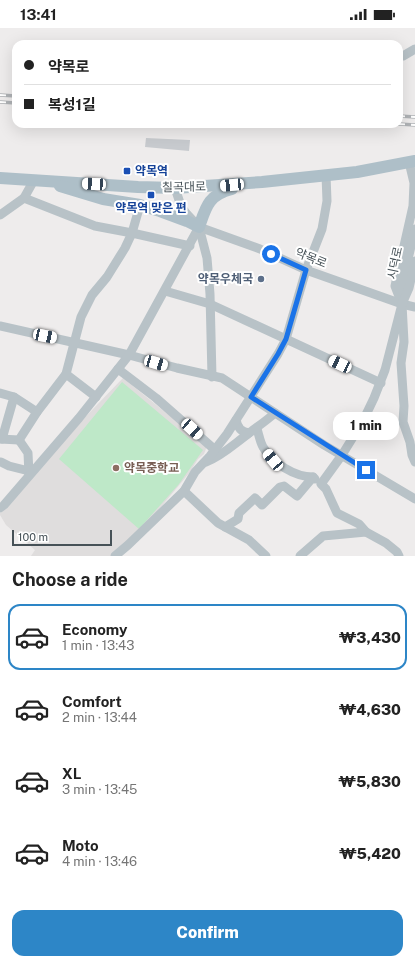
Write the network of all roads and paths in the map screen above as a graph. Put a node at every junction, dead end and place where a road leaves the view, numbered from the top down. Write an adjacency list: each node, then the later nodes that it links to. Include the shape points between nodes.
1 (415, 49): 2 (street)
2 (403, 56)
3 (412, 162): 4 (main road, 칠곡대로); 20 (street, via 413,206 395,286)
4 (326, 175): 7 (main road, 칠곡대로); 17 (street, via 327,201 322,229)
5 (0, 178): 6 (main road, 칠곡대로)
6 (40, 181): 8 (main road, 칠곡대로); 9 (street); 10 (main road)
7 (262, 182): 8 (main road, 칠곡대로); 12 (main road, via 217,194 206,209)
8 (175, 188): 12 (street, 약목로, via 181,206)
9 (24, 198): 11 (street); 14 (street, via 95,226)
10 (140, 206): 12 (main road); 14 (street)
11 (0, 215)
12 (199, 227): 15 (street); 17 (street, 약목로, via 260,249); 19 (street, via 207,258)
13 (415, 228): 20 (street, 시덕로, via 402,285)
14 (132, 233): 15 (street); 24 (street, via 107,277 86,306)
15 (190, 246): 18 (street)
16 (415, 261): 20 (street, via 409,288)
17 (306, 270): 20 (street, 약목로); 23 (street)
18 (165, 291): 19 (street); 25 (street)
19 (210, 304): 23 (street); 28 (street)
20 (402, 304): 21 (street, 약목로); 29 (street); 43 (street, via 403,422)
21 (415, 307)
22 (0, 326): 24 (street)
23 (286, 339): 29 (street); 33 (street)
24 (74, 342): 25 (street); 27 (street)
25 (130, 355): 26 (street); 28 (street)
26 (118, 369): 32 (street); 40 (street, via 156,398)
27 (66, 374): 32 (street); 34 (street)
28 (212, 377): 33 (street, via 222,378)
29 (380, 383): 41 (street, via 364,421)
30 (0, 393): 31 (street)
31 (14, 397): 34 (street); 38 (street)
32 (96, 397): 45 (street)
33 (251, 397): 35 (street); 36 (street)
34 (37, 412): 39 (street)
35 (275, 413): 37 (street); 41 (street)
36 (236, 420): 37 (street, via 238,428 243,432); 40 (street)
37 (253, 431): 44 (street, via 216,458); 46 (street, via 273,460 288,470)
38 (1, 439): 39 (street)
39 (19, 440): 45 (street, via 28,453)
40 (214, 449): 44 (street)
41 (342, 455): 47 (street); 49 (street)
42 (1, 462): 45 (street)
43 (415, 462)
44 (203, 463): 48 (street)
45 (29, 473): 50 (street)
46 (313, 477): 47 (street); 51 (street, via 297,496 284,486 262,505 255,498 239,513 238,519)
47 (321, 484): 52 (street, via 337,513 359,524)
48 (184, 491): 51 (street); 53 (street)
49 (415, 499)
50 (0, 508)
51 (225, 527): 56 (street, via 249,540)
52 (366, 532): 57 (street, via 323,536); 58 (street, via 386,543)
53 (128, 545): 54 (street); 55 (street)
54 (115, 556)
55 (123, 556)
56 (266, 556)
57 (300, 556)
58 (399, 556)

